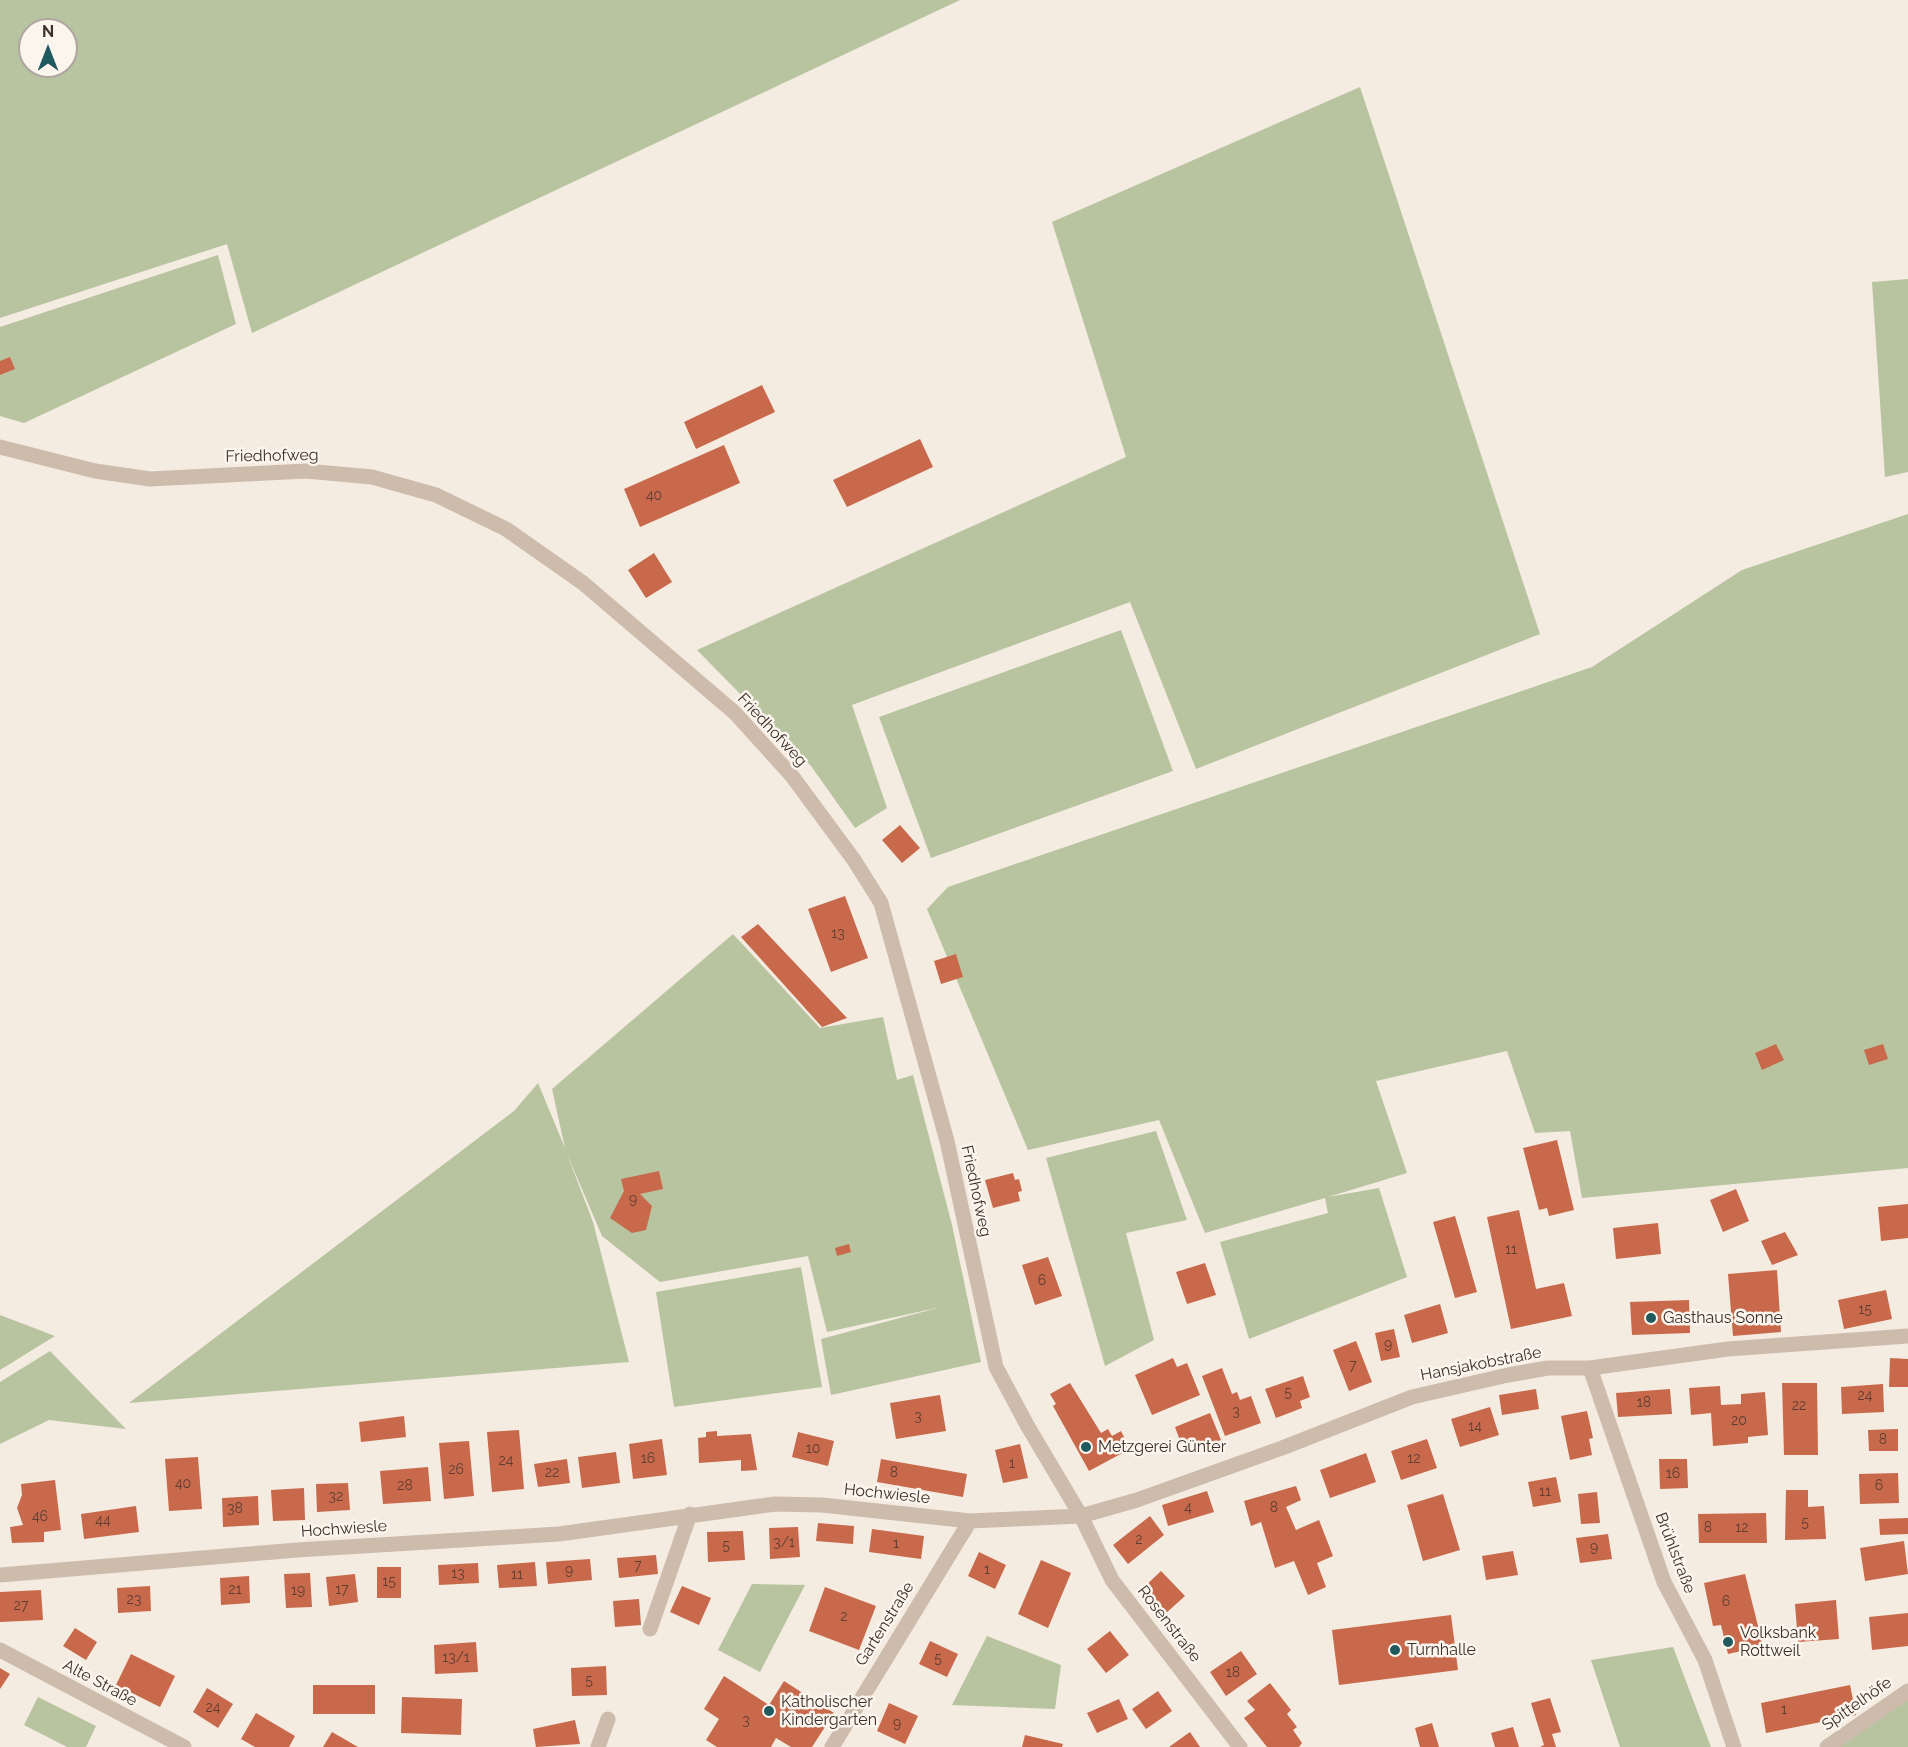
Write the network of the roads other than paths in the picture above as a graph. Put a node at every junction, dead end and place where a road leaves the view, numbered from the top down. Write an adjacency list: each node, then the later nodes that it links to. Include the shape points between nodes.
1 (0, 447): 5 (street, Friedhofweg, via 94,471 150,478 306,471 372,477 436,495 506,529 583,583 735,713 792,776 854,860 880,903 947,1141 996,1367)
2 (1908, 1336): 3 (street, Hansjakobstraße, via 1728,1349)
3 (1590, 1368): 5 (street, Hansjakobstraße, via 1548,1368 1412,1397 1282,1448); 16 (street, Brühlstraße, via 1664,1582 1705,1660)
4 (690, 1514): 6 (street, Hochwiesle, via 775,1504 822,1505); 7 (street, Hochwiesle, via 559,1534 297,1550); 8 (street)
5 (1081, 1516): 6 (street, Hochwiesle); 15 (street, Rosenstraße, via 1112,1580)
6 (970, 1521): 14 (street, Gartenstraße)
7 (0, 1575)
8 (650, 1629)
9 (0, 1650): 12 (street, Alte Straße)
10 (1908, 1691): 17 (street, Spittelhöfe)
11 (608, 1719): 13 (street)
12 (184, 1747)
13 (598, 1747)
14 (832, 1747)
15 (1240, 1747)
16 (1734, 1747)
17 (1827, 1747)

